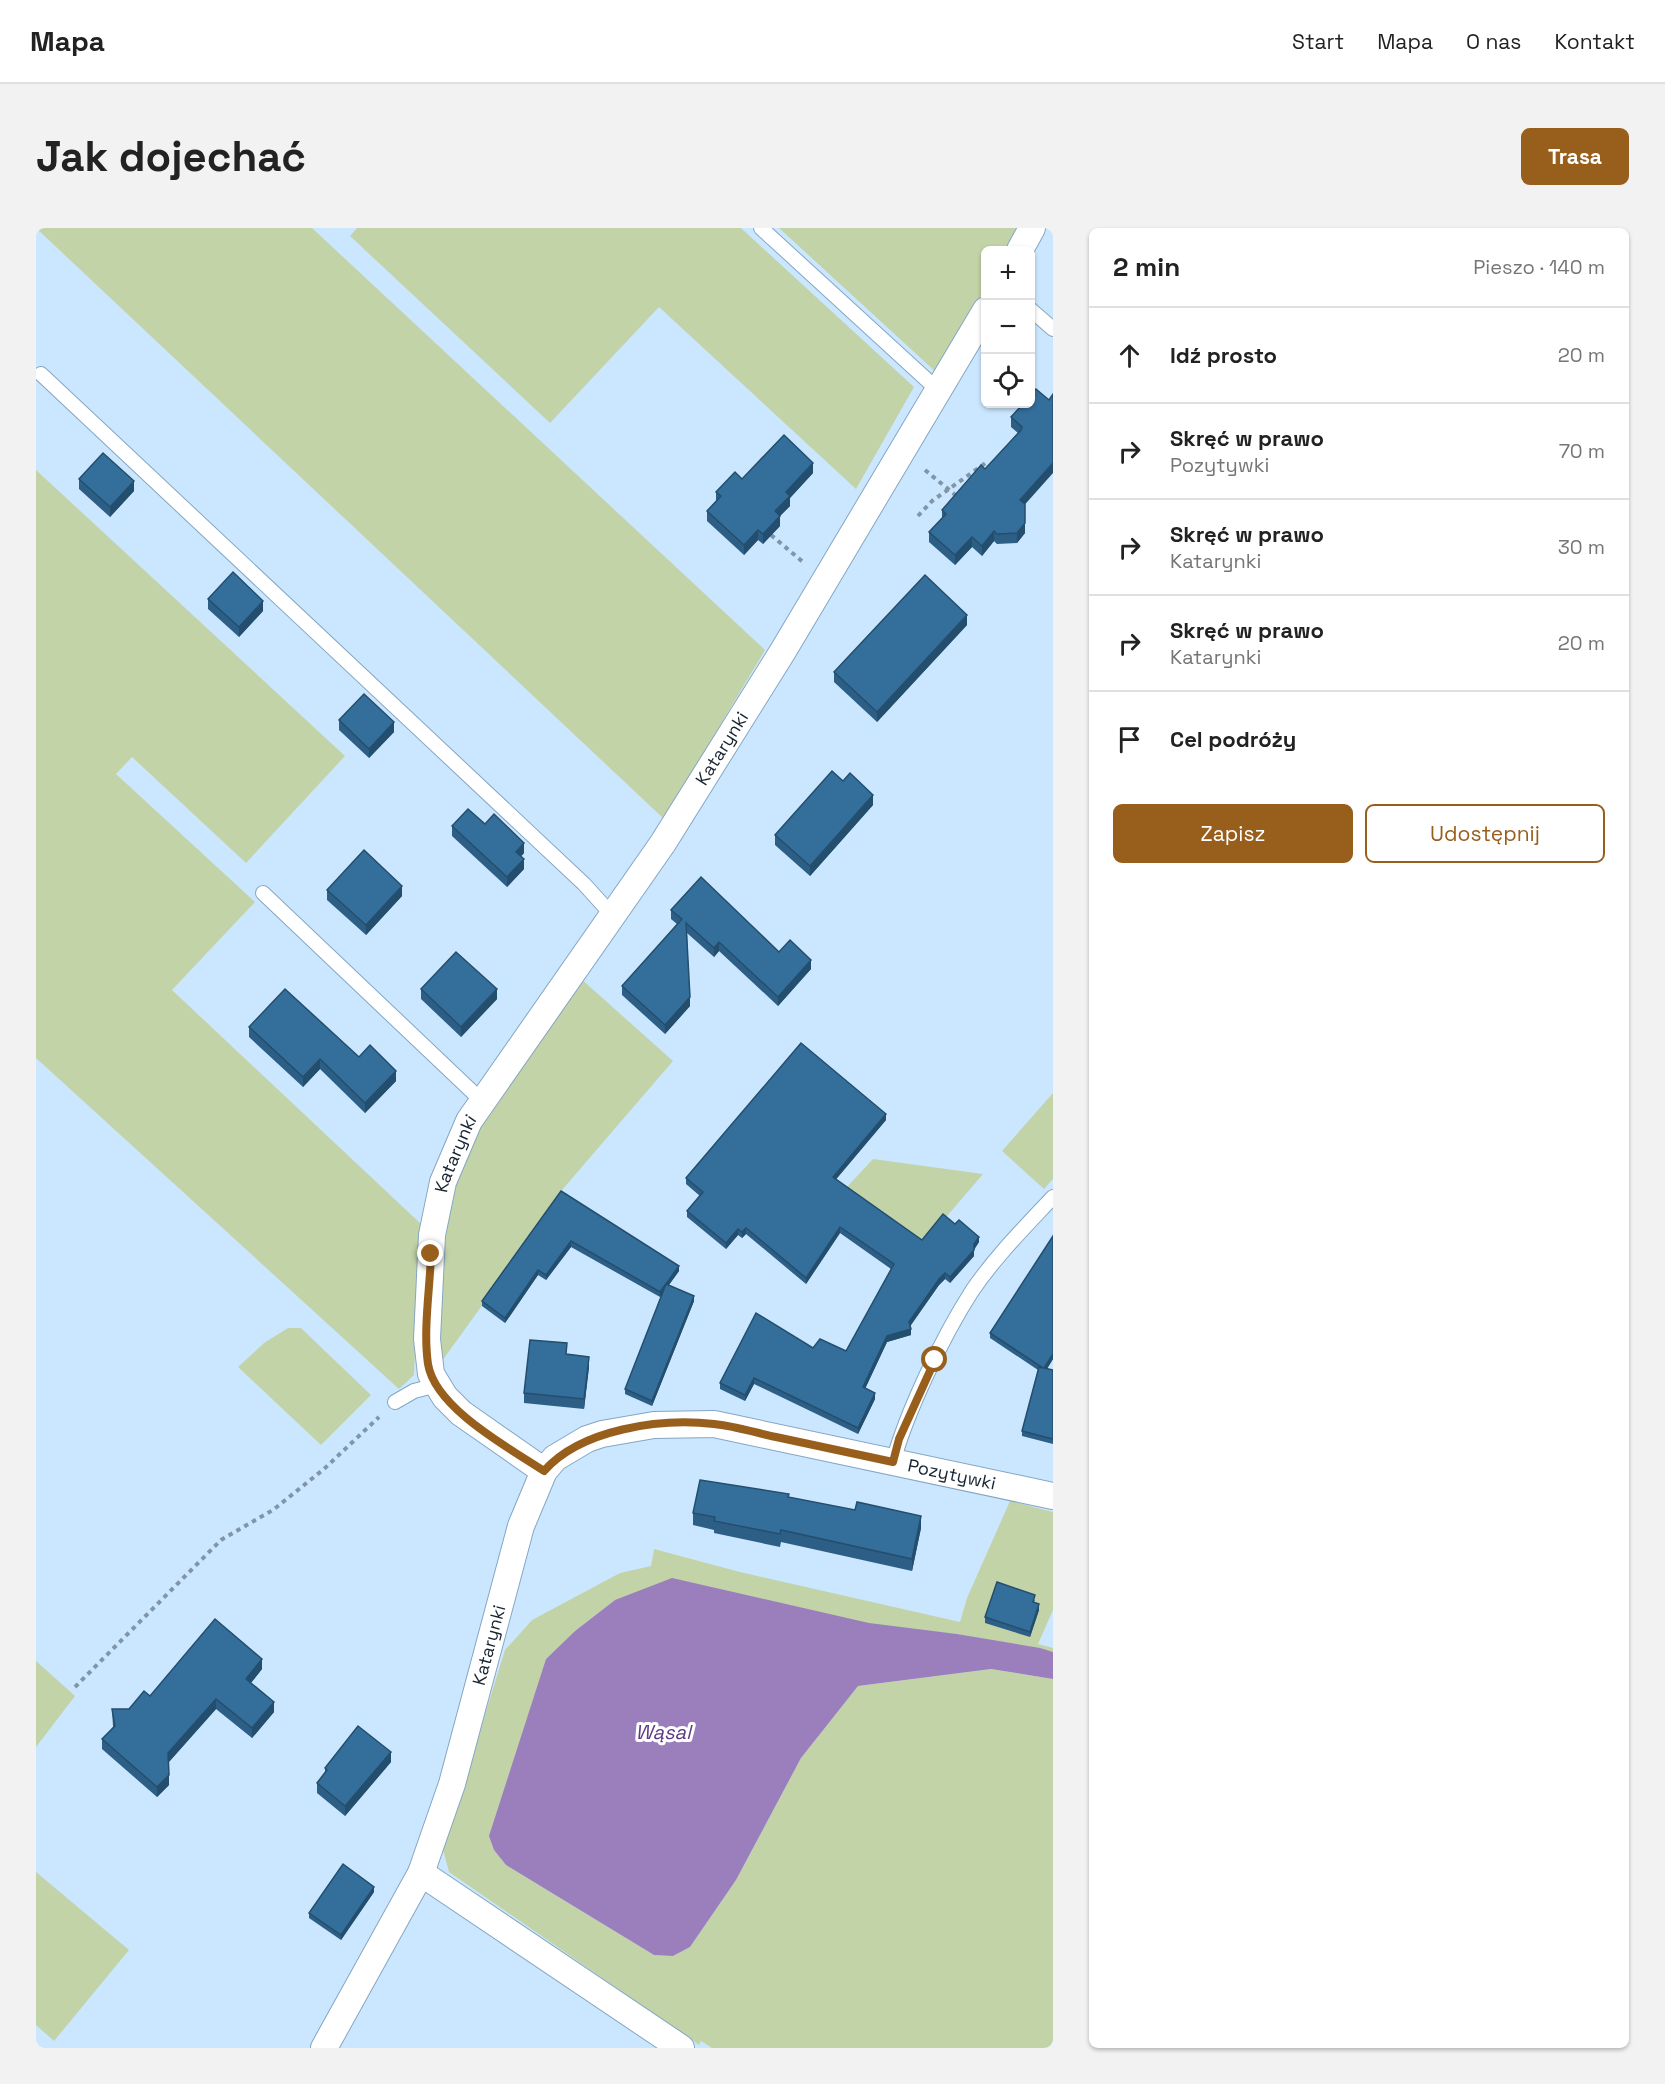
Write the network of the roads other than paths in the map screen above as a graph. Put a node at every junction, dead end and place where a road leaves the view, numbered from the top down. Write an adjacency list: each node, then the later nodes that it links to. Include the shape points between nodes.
1 (761, 228): 8 (lane)
2 (1032, 228): 3 (street)
3 (1022, 246)
4 (1035, 313): 6 (lane)
5 (981, 319): 8 (street, Katarynki)
6 (1053, 329)
7 (41, 374): 10 (lane, via 584,884)
8 (939, 391): 10 (street, Katarynki, via 783,651)
9 (263, 893): 11 (lane)
10 (613, 916): 11 (street, Katarynki)
11 (482, 1101): 13 (street, Katarynki, via 469,1121 443,1182 434,1217 428,1364)
12 (1053, 1197): 15 (lane, via 972,1291 935,1360 899,1439)
13 (437, 1384): 14 (lane); 16 (street, Katarynki, via 461,1413)
14 (394, 1402)
15 (893, 1462): 16 (street, Pozytywki, via 714,1424 692,1424 654,1425 588,1438 555,1458); 17 (street, Pozytywki)
16 (544, 1471): 18 (street, Katarynki, via 522,1526 452,1784)
17 (1053, 1496)
18 (421, 1873): 19 (street, Katarynki); 20 (street)
19 (324, 2048)
20 (681, 2048)

